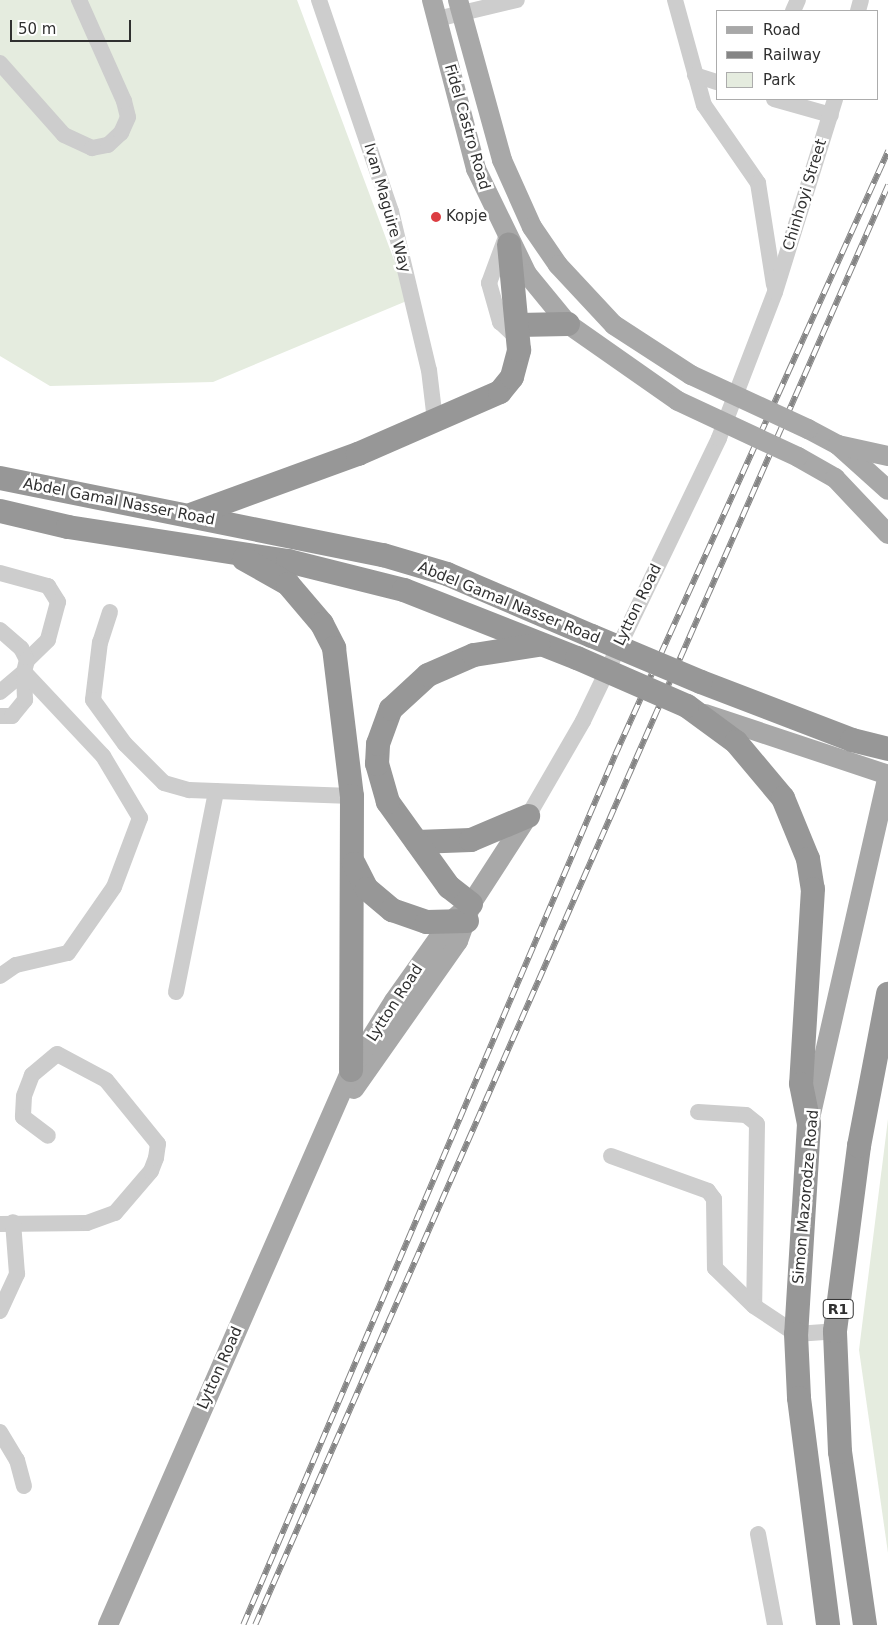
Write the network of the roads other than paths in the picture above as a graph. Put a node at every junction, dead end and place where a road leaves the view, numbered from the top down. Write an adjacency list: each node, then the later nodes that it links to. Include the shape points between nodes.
1 (79, 0): 7 (street, via 124,101 128,118 121,133 108,145 92,148 64,135)
2 (319, 0): 17 (street, Ivan Maguire Way, via 391,211 429,370)
3 (517, 0): 5 (street)
4 (675, 0): 8 (street)
5 (460, 6): 6 (street); 18 (main road, Fidel Castro Road, bridge, via 502,160 532,227 558,265 614,325 691,376)
6 (434, 10): 13 (main road, Fidel Castro Road, via 476,169)
7 (0, 63)
8 (695, 75): 9 (street); 14 (street, via 704,106 758,183)
9 (716, 82)
10 (778, 100): 12 (street)
11 (835, 100): 12 (street, Chinhoyi Street)
12 (831, 115): 14 (street, Chinhoyi Street)
13 (508, 240): 15 (main road, Fidel Castro Road, via 527,274); 16 (highway)
14 (775, 292): 38 (street, Lytton Road, via 719,438 583,721)
15 (568, 324): 16 (highway); 24 (main road, Fidel Castro Road, bridge, via 678,401 798,457 834,478)
16 (518, 332): 17 (highway, via 518,363 500,392)
17 (435, 420): 23 (highway, via 231,504)
18 (838, 445): 19 (main road); 21 (main road)
19 (888, 456)
20 (0, 478): 23 (highway, Abdel Gamal Nasser Road)
21 (888, 490)
22 (0, 511): 25 (highway, Abdel Gamal Nasser Road, via 68,527)
23 (187, 516): 34 (highway, Abdel Gamal Nasser Road, bridge, via 383,555 447,574 701,682 852,740)
24 (888, 534)
25 (230, 551): 29 (highway, Abdel Gamal Nasser Road, via 404,590); 37 (highway, via 288,584 322,624 337,664)
26 (0, 573): 30 (street, via 48,586 58,602 48,640)
27 (110, 612): 36 (street, via 100,642 93,700 125,744 164,783)
28 (0, 630): 30 (street, via 21,648)
29 (544, 644): 32 (highway, Abdel Gamal Nasser Road, bridge); 39 (highway, via 500,648 450,662 421,681 391,710 378,744 380,780 388,802)
30 (25, 666): 31 (street); 33 (street, via 25,700 12,716); 42 (street, via 103,756 140,818 114,887 68,953 16,965)
31 (0, 692)
32 (693, 708): 35 (main road, Abdel Gamal Nasser Road, via 847,765); 48 (highway, via 760,768 784,798 803,838 813,889 802,1084)
33 (0, 716)
34 (888, 749)
35 (888, 776): 48 (main road, Simon Mazorodze Road)
36 (216, 791): 37 (street); 43 (street)
37 (352, 796): 40 (highway)
38 (528, 816): 39 (highway, via 471,840); 41 (main road, Lytton Road)
39 (417, 842): 41 (highway, via 449,887)
40 (353, 863): 41 (highway, via 367,889 392,910 419,921); 45 (highway)
41 (462, 915): 45 (main road, Lytton Road); 47 (main road, Lytton Road, via 458,941)
42 (0, 976)
43 (176, 992)
44 (888, 994): 54 (highway, R1, via 861,1136)
45 (351, 1070): 47 (main road, Lytton Road)
46 (698, 1112): 52 (street, via 746,1115 757,1124)
47 (335, 1113): 59 (main road, Lytton Road, via 283,1218)
48 (809, 1124): 55 (highway, Simon Mazorodze Road)
49 (48, 1136): 51 (street, via 23,1117 24,1096 32,1075 57,1054 106,1080 158,1144 151,1171 116,1213 87,1223)
50 (611, 1156): 52 (street, via 708,1191 714,1199 714,1268)
51 (6, 1223): 53 (street, via 17,1274)
52 (754, 1306): 55 (street)
53 (0, 1311)
54 (835, 1331): 55 (street); 62 (highway, R1, via 840,1452)
55 (796, 1334): 61 (highway, Simon Mazorodze Road, via 802,1427)
56 (0, 1432): 57 (street, via 17,1460)
57 (24, 1486)
58 (758, 1534): 60 (street)
59 (108, 1625)
60 (775, 1625)
61 (828, 1625)
62 (865, 1625)

